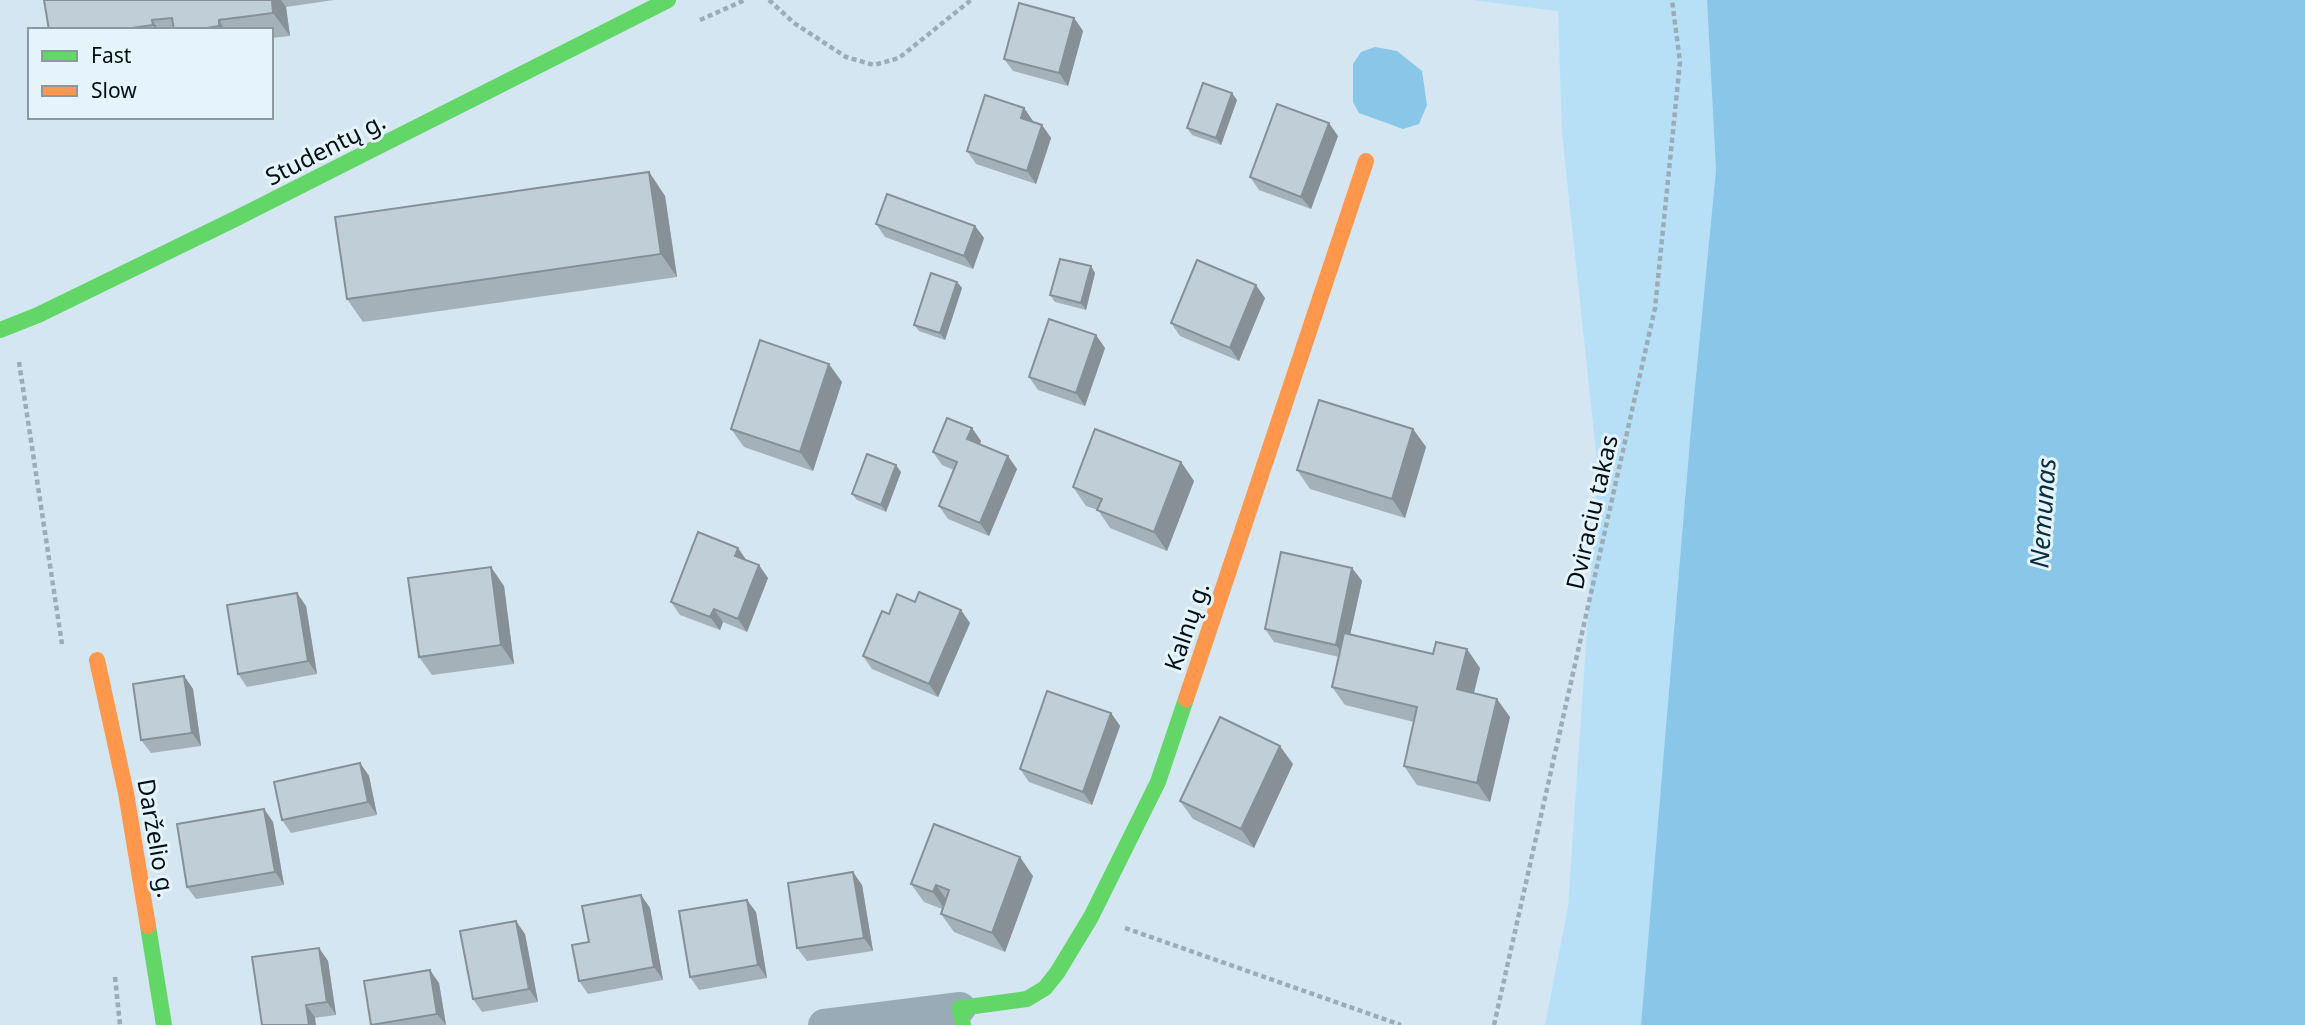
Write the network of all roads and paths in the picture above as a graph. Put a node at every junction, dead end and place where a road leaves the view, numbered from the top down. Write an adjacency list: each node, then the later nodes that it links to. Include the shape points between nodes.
1 (668, 0): 6 (street, Studentų g., via 237,218)
2 (769, 0): 3 (path, via 794,23 846,57 874,65 899,58)
3 (971, 0)
4 (1672, 0): 13 (path, Dviraciu takas, via 1680,62 1655,308)
5 (1366, 160): 8 (street, Kalnų g., via 1158,782)
6 (0, 330)
7 (97, 660): 10 (street, Darželio g., via 126,793)
8 (1091, 917): 9 (street, Kalnų g., via 1045,988 1027,999); 12 (path)
9 (962, 1016): 11 (street)
10 (164, 1025)
11 (824, 1025)
12 (1401, 1025)
13 (1494, 1025)

